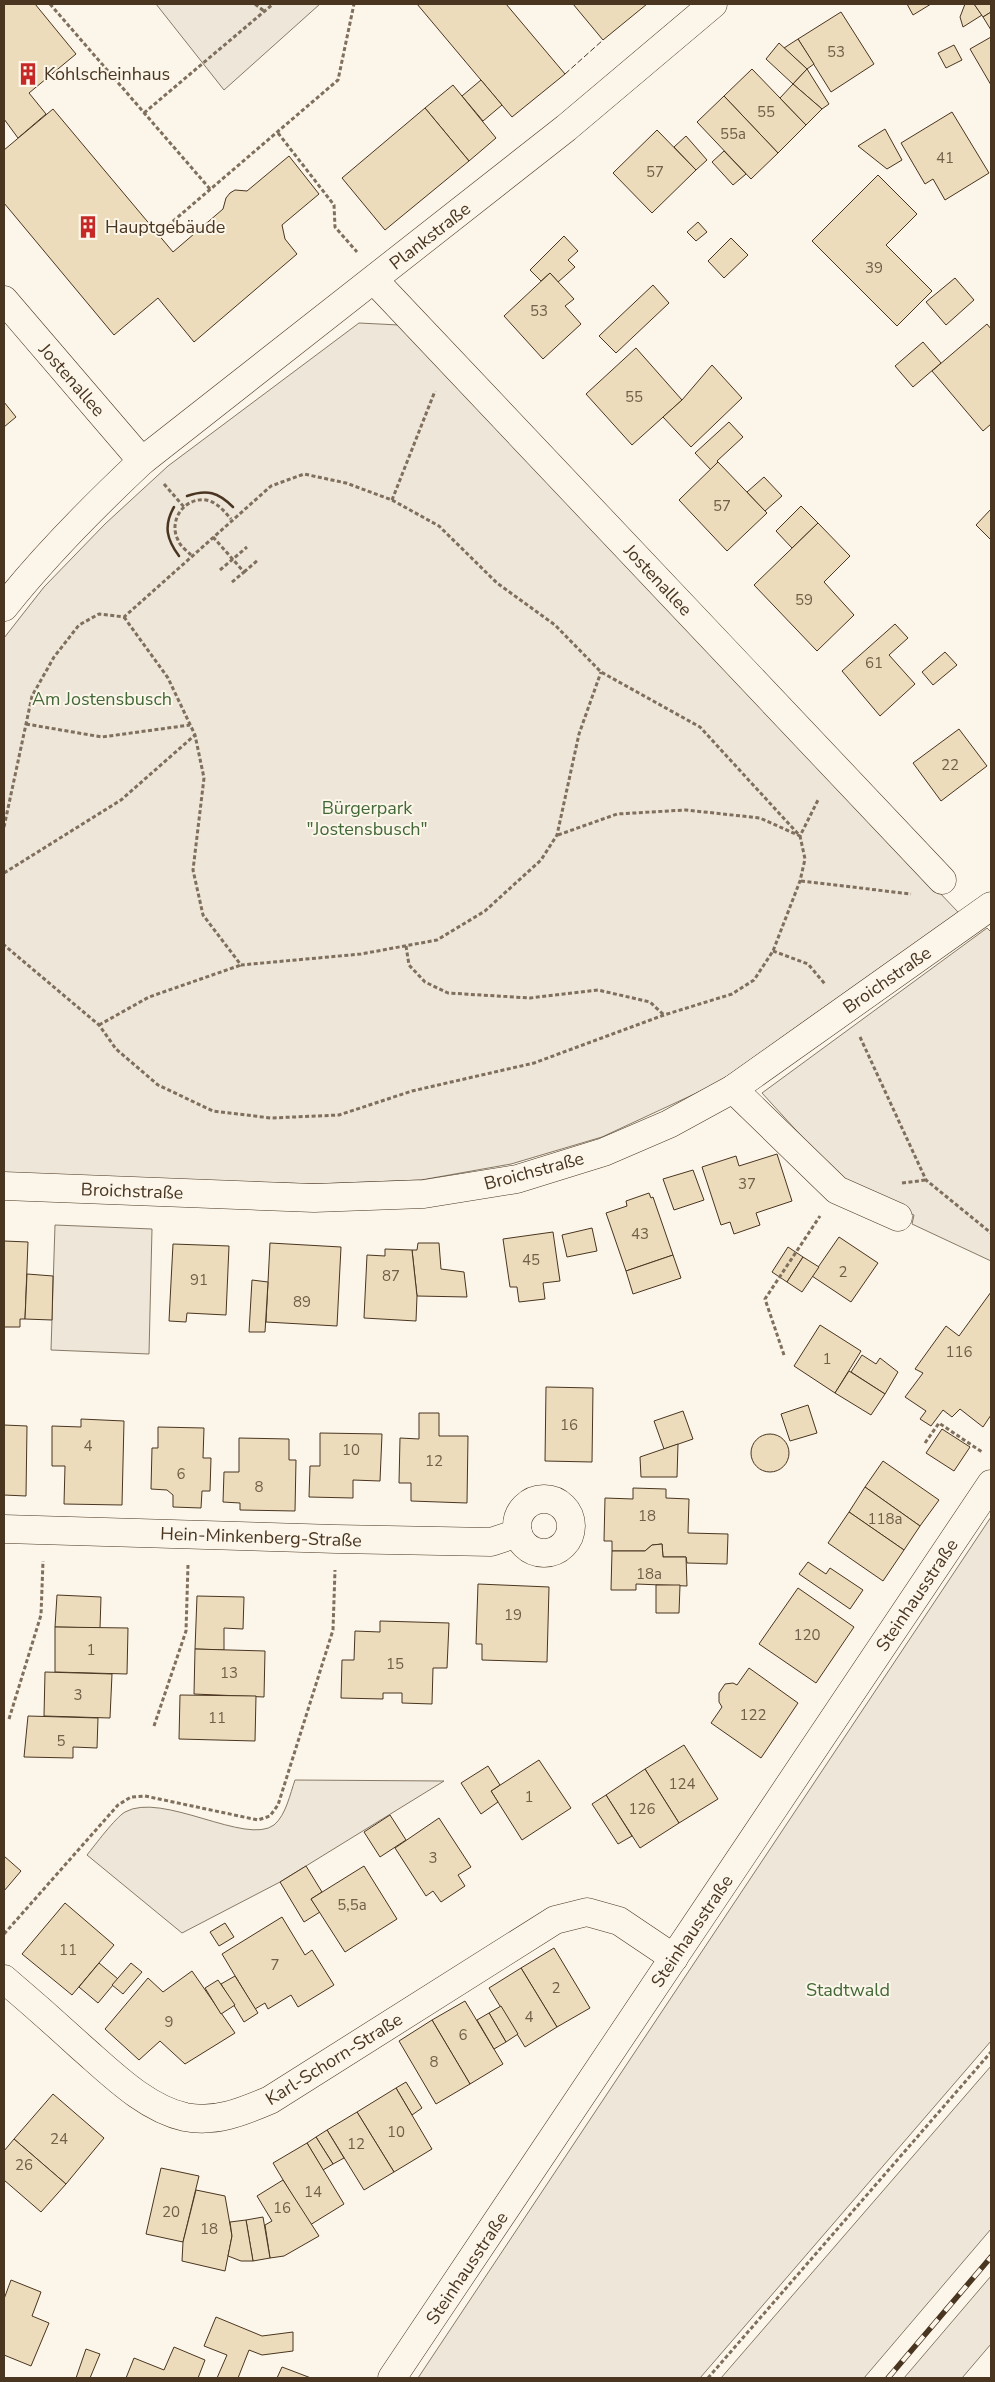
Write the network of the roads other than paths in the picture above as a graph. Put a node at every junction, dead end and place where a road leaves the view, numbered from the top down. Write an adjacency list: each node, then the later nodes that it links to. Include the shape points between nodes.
1 (713, 4): 2 (street, Plankstraße, via 566,128)
2 (374, 280): 4 (street, Plankstraße); 6 (street, Jostenallee)
3 (4, 300): 4 (street, Jostenallee)
4 (142, 461): 5 (street, via 94,506)
5 (4, 607)
6 (942, 880)
7 (991, 906): 8 (street, Broichstraße)
8 (733, 1089): 9 (street, Broichstraße, via 669,1124 604,1152 517,1179 424,1194 314,1198); 10 (street, via 837,1190)
9 (4, 1186)
10 (898, 1217)
11 (991, 1484): 14 (street, Steinhausstraße)
12 (4, 1529): 13 (street, Hein-Minkenberg-Straße, via 491,1542)
13 (518, 1533)
14 (674, 1958): 15 (street, Karl-Schorn-Straße, via 619,1921 587,1912 555,1920 270,2100 215,2119 184,2117 153,2104 124,2084); 16 (street, Steinhausstraße)
15 (4, 1979)
16 (392, 2378)

